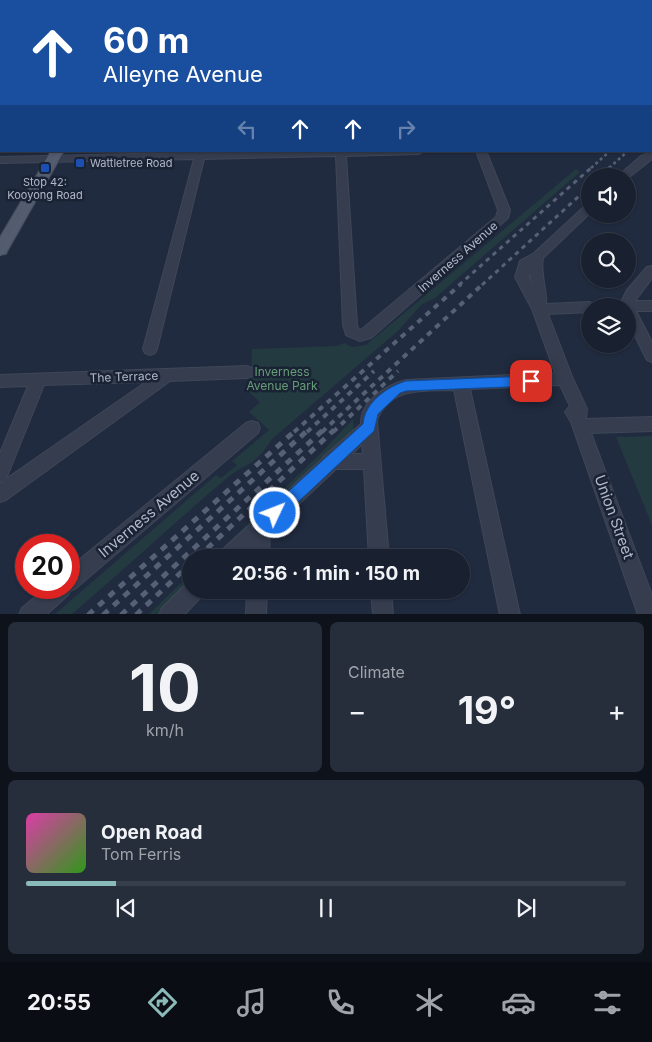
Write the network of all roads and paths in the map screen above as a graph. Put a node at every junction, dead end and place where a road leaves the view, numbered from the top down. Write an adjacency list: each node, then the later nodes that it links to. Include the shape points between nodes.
1 (380, 152): 4 (street)
2 (482, 152): 4 (street, Inverness Avenue, via 504,210 499,222 366,334 357,335 350,325)
3 (648, 152): 8 (street)
4 (341, 153): 6 (street)
5 (55, 155): 6 (street); 7 (street); 10 (main road)
6 (200, 156): 18 (street)
7 (0, 160)
8 (631, 168)
9 (581, 215): 16 (street, Union Street, via 537,257 525,264 523,281)
10 (1, 246)
11 (652, 270): 12 (street)
12 (630, 298)
13 (652, 306): 15 (street)
14 (581, 307): 16 (street)
15 (636, 307)
16 (539, 309): 24 (street, Union Street)
17 (636, 325): 19 (street)
18 (150, 349)
19 (652, 356)
20 (247, 372): 21 (street, The Terrace)
21 (167, 375): 22 (street, The Terrace); 33 (street)
22 (39, 379): 23 (street, The Terrace); 32 (street)
23 (0, 380)
24 (566, 383): 25 (street); 26 (street, Union Street, via 568,400)
25 (461, 384): 28 (street, via 406,386 396,390 373,410); 47 (street)
26 (579, 423): 27 (street); 48 (street, Union Street)
27 (652, 424)
28 (369, 427): 30 (street); 31 (street)
29 (252, 428): 38 (street, Inverness Avenue)
30 (330, 461): 31 (street); 34 (street)
31 (372, 462): 37 (street)
32 (0, 474)
33 (0, 494)
34 (261, 525): 35 (street); 36 (street)
35 (237, 549)
36 (260, 549)
37 (377, 549)
38 (80, 572)
39 (47, 599): 43 (street)
40 (185, 599): 44 (street)
41 (257, 599): 45 (street)
42 (382, 599): 46 (street)
43 (28, 614)
44 (169, 614)
45 (256, 614)
46 (383, 614)
47 (510, 614)
48 (649, 614)

